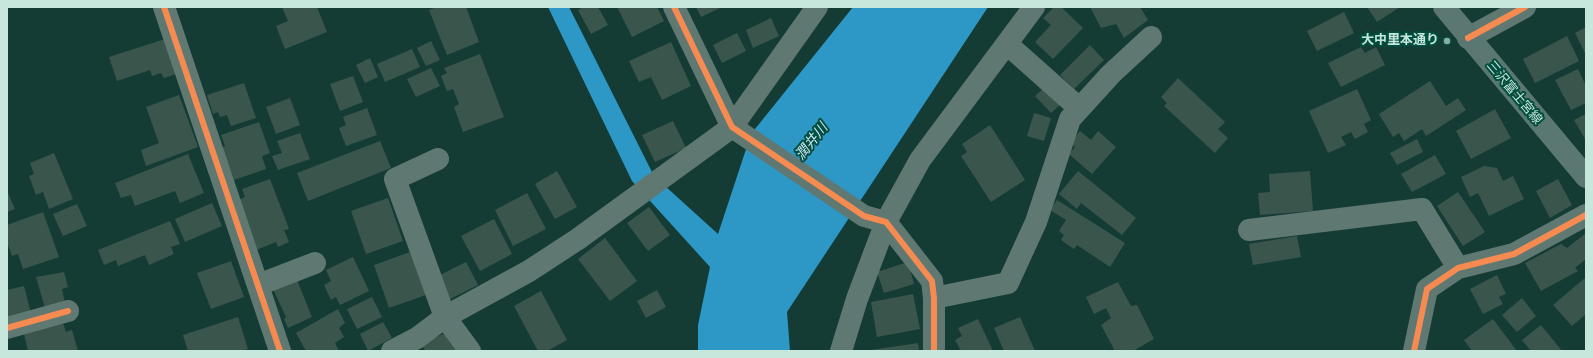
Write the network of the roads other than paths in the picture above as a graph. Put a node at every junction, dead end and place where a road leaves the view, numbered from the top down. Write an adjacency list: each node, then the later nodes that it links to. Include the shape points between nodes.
1 (164, 7): 19 (street)
2 (674, 7): 11 (street)
3 (816, 7): 11 (street)
4 (1034, 7): 9 (street)
5 (1444, 7): 8 (main road, 三沢富士宮線)
6 (1525, 7): 8 (street)
7 (1150, 37): 10 (street)
8 (1468, 38): 13 (main road, 三沢富士宮線)
9 (1007, 44): 10 (street); 15 (street, via 920,160)
10 (1079, 108): 20 (street, via 1070,119 1036,222 1008,283)
11 (732, 127): 15 (street, via 864,216); 22 (street, via 578,239 529,271)
12 (438, 159): 22 (street, via 394,179)
13 (1586, 177)
14 (1586, 215): 18 (street, via 1514,254)
15 (886, 222): 20 (street, via 932,281); 27 (street, via 857,299)
16 (1249, 230): 18 (street, via 1422,209)
17 (315, 263): 19 (street)
18 (1458, 268): 29 (street, via 1427,289)
19 (258, 285): 24 (street)
20 (934, 298): 28 (street)
21 (68, 311): 23 (street)
22 (445, 318): 25 (street, via 418,338); 26 (street)
23 (7, 328)
24 (280, 351)
25 (392, 351)
26 (470, 351)
27 (841, 351)
28 (934, 351)
29 (1414, 351)

